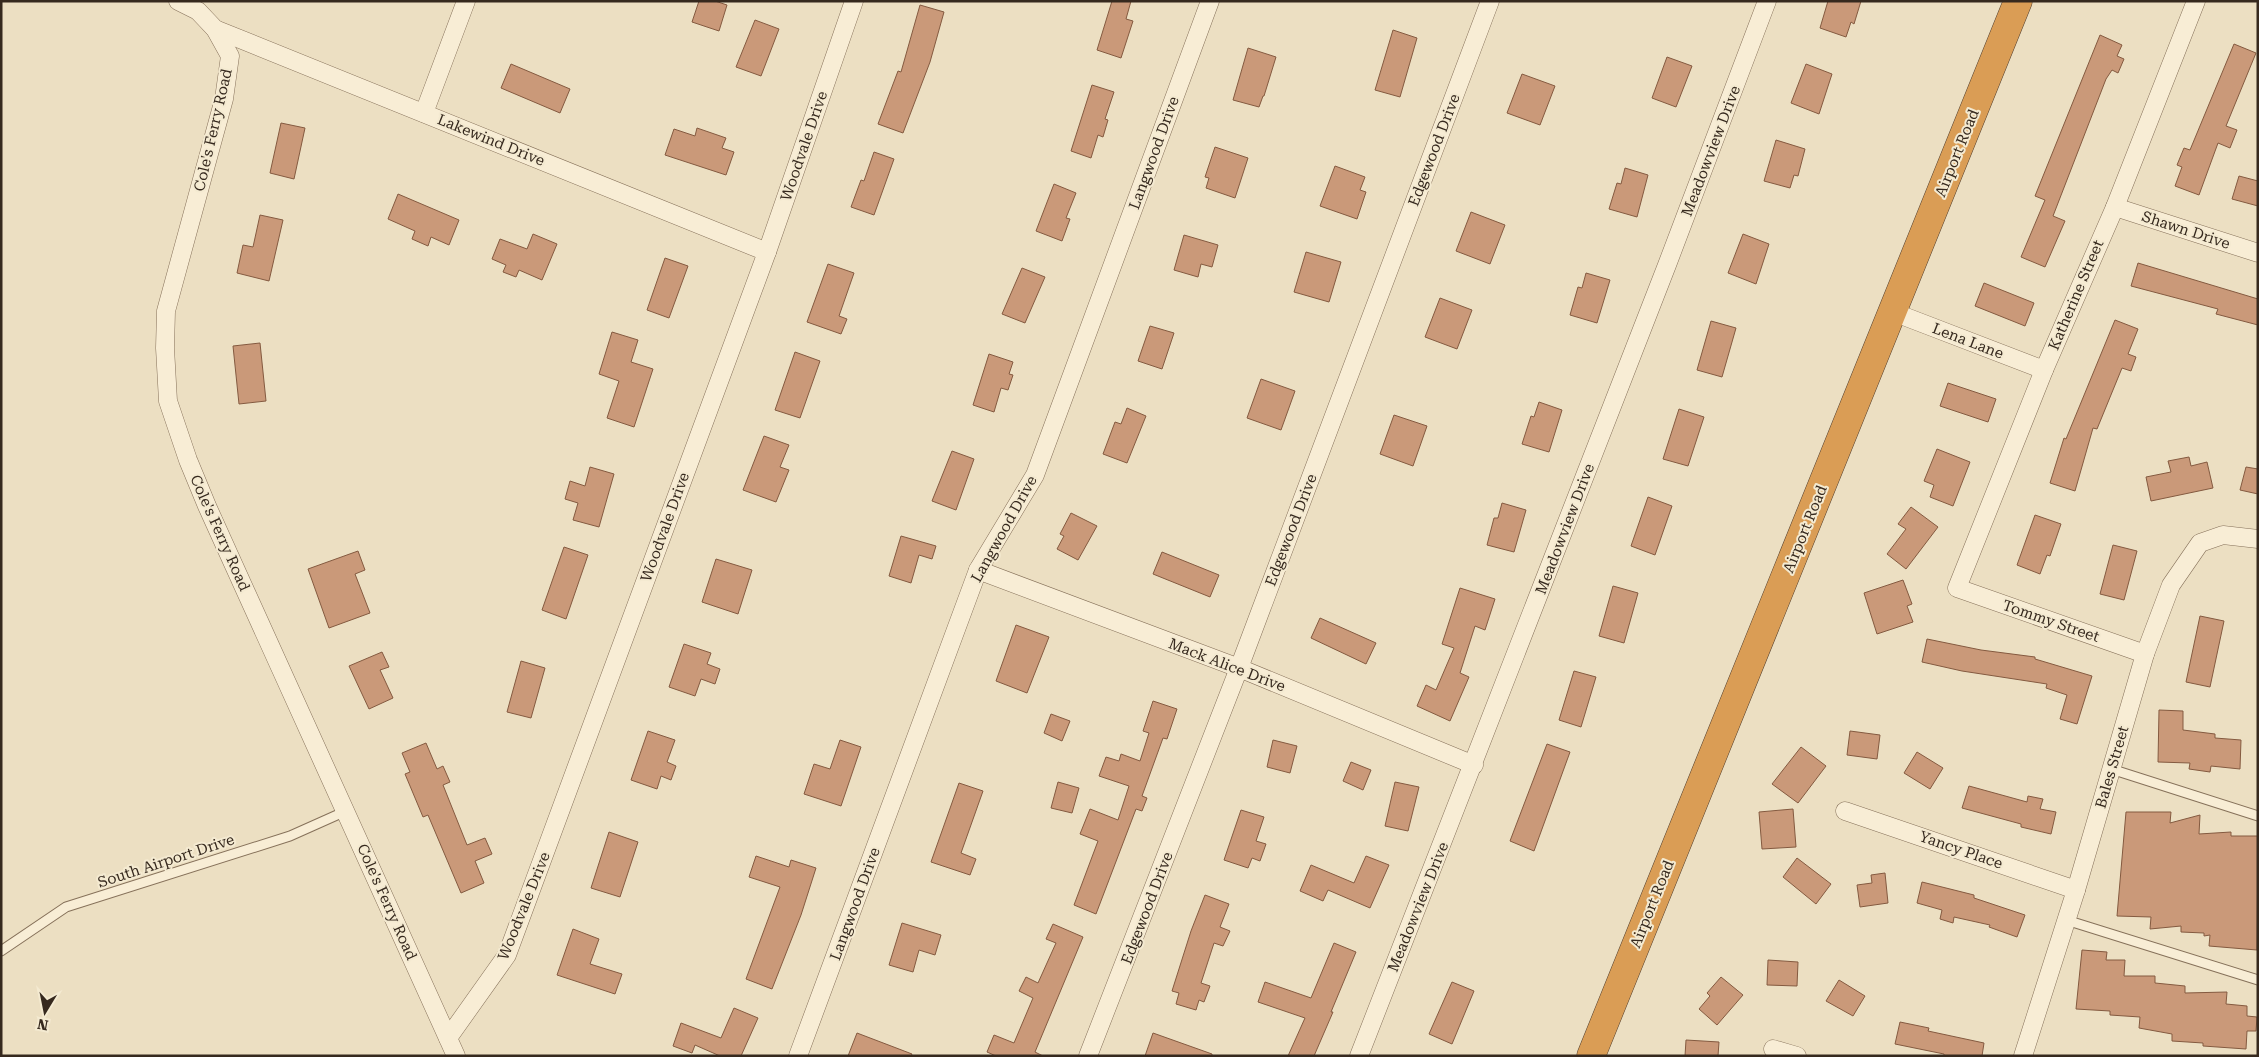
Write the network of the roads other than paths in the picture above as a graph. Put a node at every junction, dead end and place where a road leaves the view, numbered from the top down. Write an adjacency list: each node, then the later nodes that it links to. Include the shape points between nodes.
1 (178, 1): 9 (street, Cole's Ferry Road, via 198,11)
2 (466, 1): 10 (street)
3 (854, 1): 12 (street, Woodvale Drive)
4 (1210, 1): 17 (street, Langwood Drive, via 1035,475)
5 (1490, 1): 20 (street, Edgewood Drive)
6 (1767, 1): 21 (street, Meadowview Drive)
7 (2018, 1): 14 (highway, Airport Road)
8 (2196, 1): 11 (street, Katherine Street)
9 (215, 30): 10 (street, Lakewind Drive); 23 (street, Cole's Ferry Road, via 230,56 224,99 166,310 168,401 206,506)
10 (424, 113): 12 (street, Lakewind Drive)
11 (2114, 207): 13 (street, Shawn Drive); 15 (street, Katherine Street)
12 (767, 252): 30 (street, Woodvale Drive, via 507,955)
13 (2258, 253)
14 (1893, 312): 15 (street, Lena Lane); 36 (highway, Airport Road)
15 (2044, 370): 18 (street, Katherine Street)
16 (2258, 539): 19 (street, Bales Street, via 2223,535 2200,543 2171,585)
17 (978, 570): 20 (street, Mack Alice Drive); 33 (street, Langwood Drive)
18 (1956, 588): 19 (street, Tommy Street)
19 (2145, 654): 22 (street, Bales Street)
20 (1239, 668): 21 (street, Mack Alice Drive); 34 (street, Edgewood Drive)
21 (1474, 765): 35 (street, Meadowview Drive)
22 (2111, 769): 25 (lane); 26 (street, Bales Street)
23 (346, 811): 28 (lane, South Airport Drive, via 290,836 66,907); 30 (street, Cole's Ferry Road)
24 (1845, 811): 26 (street, Yancy Place)
25 (2258, 816)
26 (2076, 890): 27 (street, Bales Street)
27 (2066, 920): 29 (lane); 38 (street, Bales Street)
28 (1, 951)
29 (2258, 980)
30 (448, 1038): 32 (street, Cole's Ferry Road)
31 (1773, 1049): 37 (street)
32 (456, 1056)
33 (798, 1056)
34 (1088, 1056)
35 (1359, 1056)
36 (1591, 1056)
37 (1797, 1056)
38 (2023, 1056)

